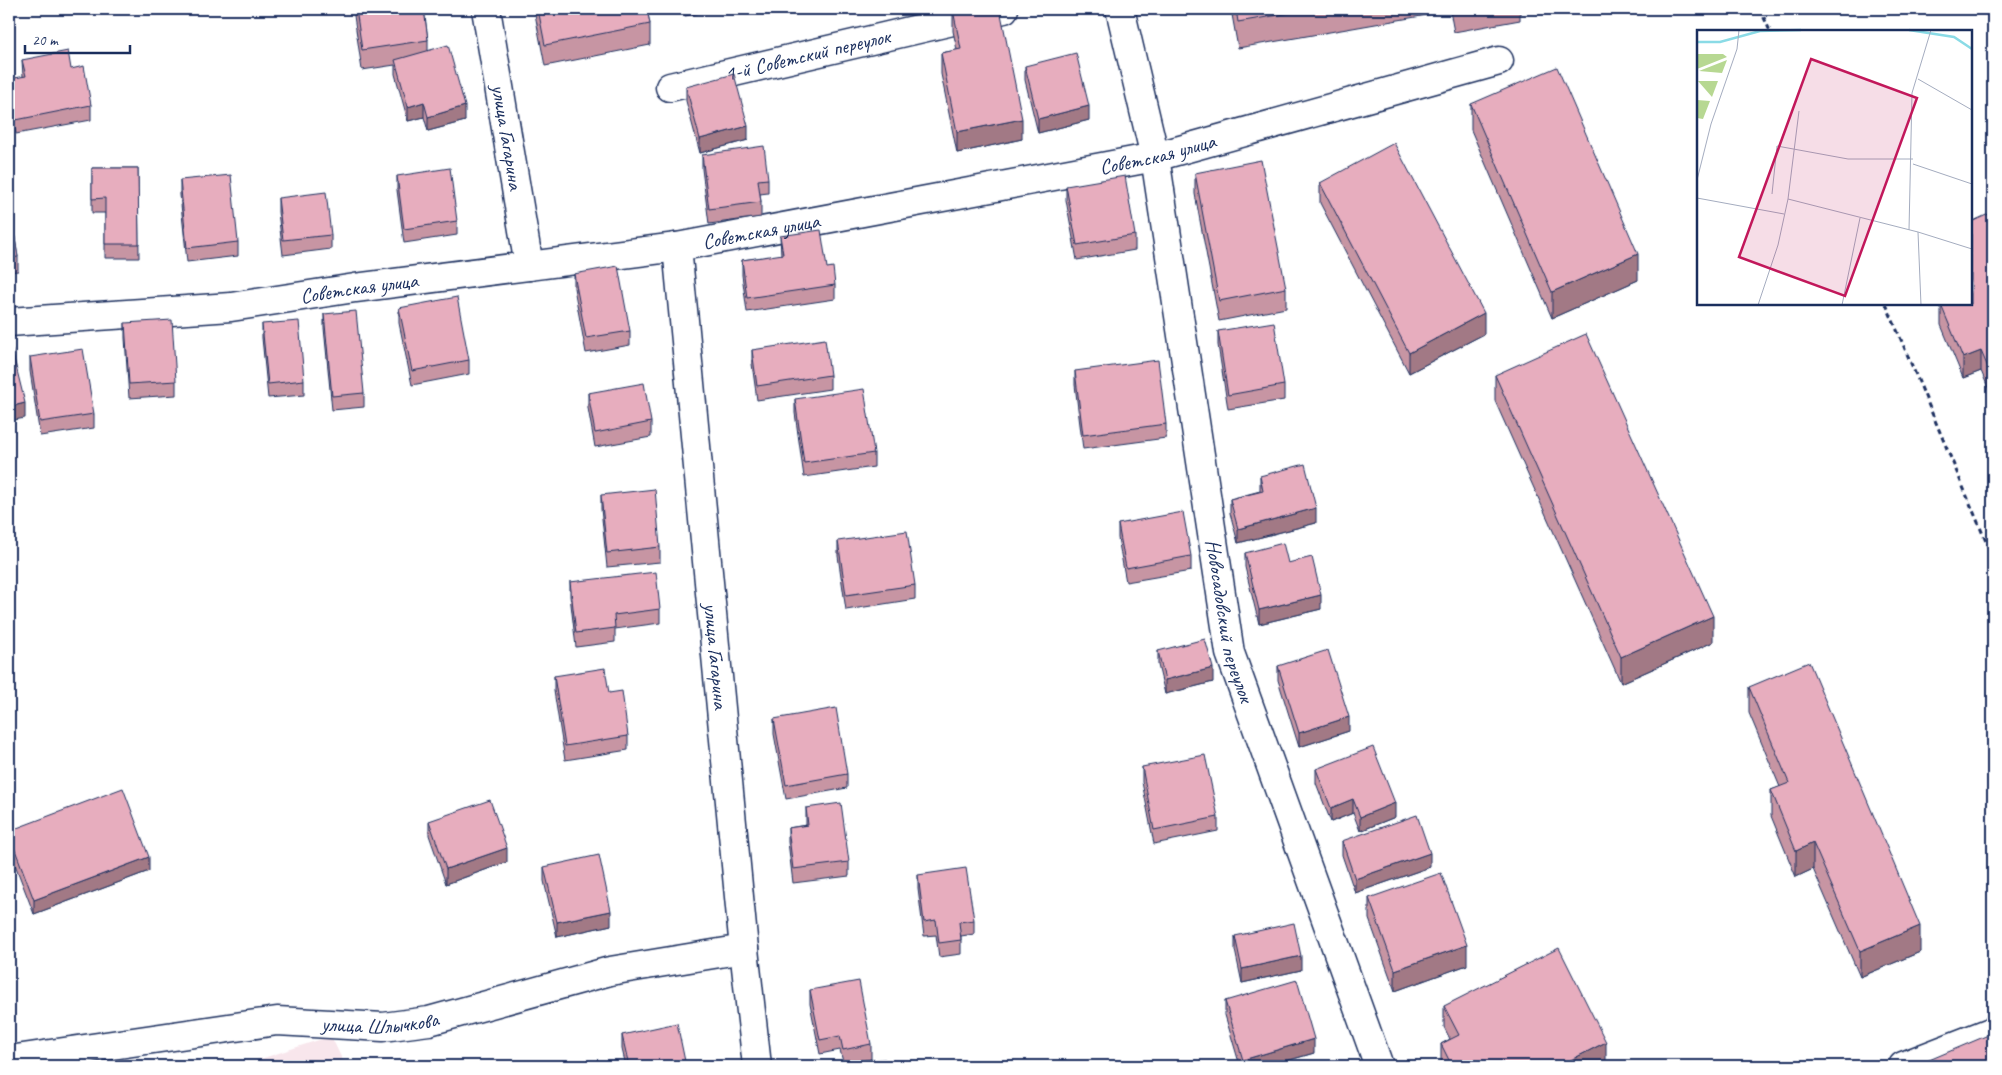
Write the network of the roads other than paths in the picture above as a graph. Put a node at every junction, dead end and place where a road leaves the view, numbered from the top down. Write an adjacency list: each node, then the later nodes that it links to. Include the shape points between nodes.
1 (486, 9): 8 (street, улица Гагарина)
2 (1004, 9): 5 (street, 1-й Советский переулок)
3 (1120, 9): 6 (street)
4 (1499, 61): 6 (street, Советская улица)
5 (670, 87)
6 (1155, 157): 7 (street, Советская улица); 14 (street, Новосадовский переулок, via 1230,653)
7 (677, 247): 8 (street, Советская улица); 10 (street, улица Гагарина)
8 (529, 266): 9 (street, Советская улица, via 231,307)
9 (9, 322)
10 (744, 949): 12 (street, улица Шлычкова, via 610,971 429,1021 383,1027 277,1021); 13 (street, улица Гагарина)
11 (1993, 1031): 15 (street)
12 (9, 1060)
13 (757, 1066)
14 (1379, 1066)
15 (1903, 1066)

